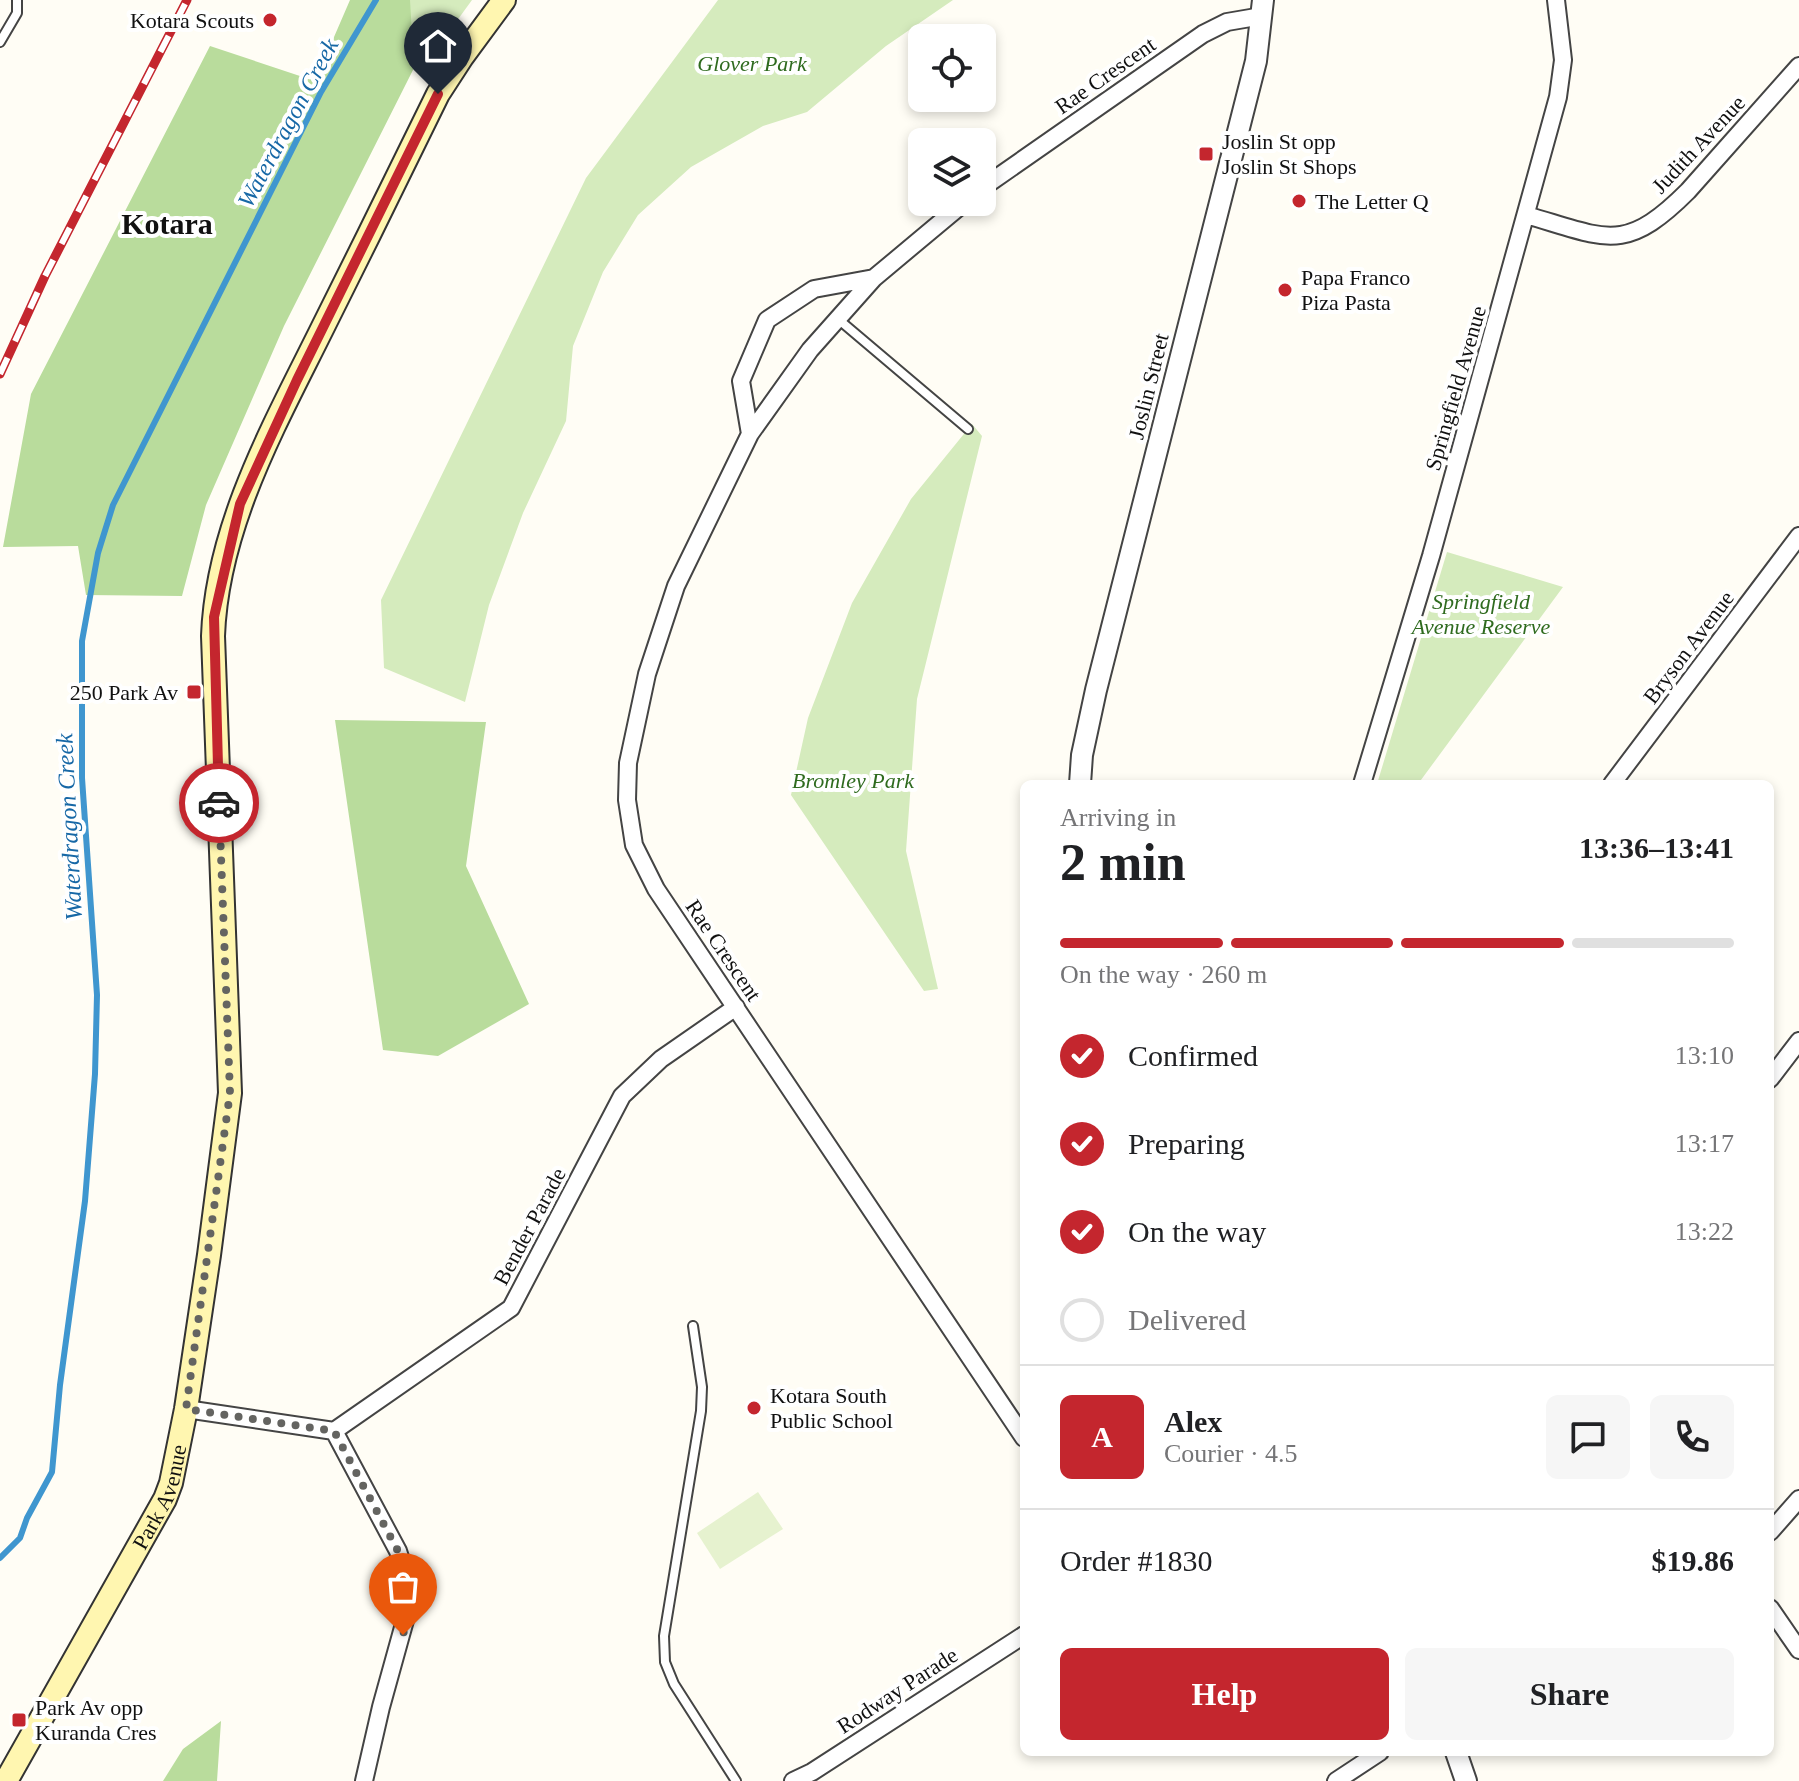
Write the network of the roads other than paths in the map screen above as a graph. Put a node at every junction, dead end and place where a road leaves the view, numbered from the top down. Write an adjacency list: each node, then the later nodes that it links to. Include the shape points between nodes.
1 (17, 0): 5 (lane, via 17,13)
2 (504, 0): 22 (main road, Park Avenue, via 438,94 297,380 240,504 216,601 213,670 230,1093)
3 (1556, 0): 8 (street, Springfield Avenue, via 1563,60 1558,97)
4 (1263, 8): 7 (street, Rae Crescent, via 1203,34); 15 (street, Joslin Street, via 1256,61 1096,690)
5 (0, 42)
6 (1799, 66): 8 (street, Judith Avenue, via 1688,191 1637,232 1599,236)
7 (996, 178)
8 (1526, 215): 16 (street, Springfield Avenue)
9 (948, 216): 10 (street, Rae Crescent)
10 (874, 278): 11 (street, Rae Crescent); 13 (street, Rae Crescent, via 814,289 767,320 741,381)
11 (838, 318): 12 (lane); 13 (street, Rae Crescent)
12 (968, 429)
13 (750, 434): 18 (street, Rae Crescent, via 676,586 647,674 628,763 627,800 634,845 656,889)
14 (1799, 536): 17 (street, Bryson Avenue)
15 (1080, 780)
16 (1363, 780)
17 (1615, 780)
18 (736, 1007): 23 (street, Bender Parade, via 661,1059 622,1096 511,1308); 24 (street, Rae Crescent)
19 (1799, 1041): 20 (street)
20 (1774, 1074)
21 (693, 1326): 34 (lane, via 701,1411 664,1636 665,1662)
22 (186, 1409): 23 (street); 32 (main road, Park Avenue, via 165,1499)
23 (334, 1431): 33 (street, via 398,1551 412,1595)
24 (1020, 1432)
25 (1799, 1499): 26 (street)
26 (1774, 1527)
27 (1774, 1614): 29 (street)
28 (1020, 1638): 35 (street, Rodway Parade)
29 (1799, 1650)
30 (1374, 1756): 36 (street)
31 (1457, 1756): 37 (street)
32 (6, 1781)
33 (364, 1781)
34 (736, 1781)
35 (793, 1781)
36 (1336, 1781)
37 (1466, 1781)

